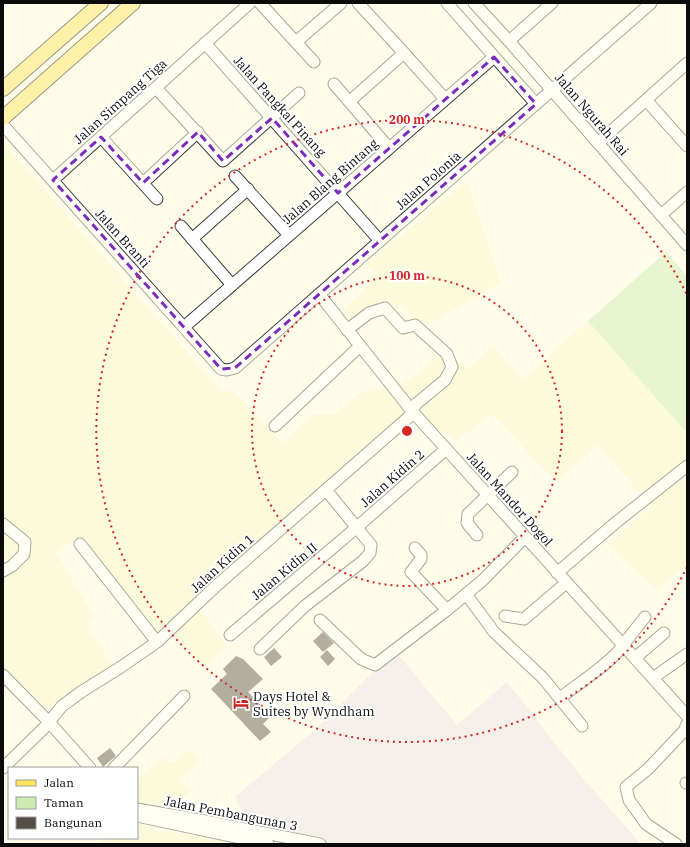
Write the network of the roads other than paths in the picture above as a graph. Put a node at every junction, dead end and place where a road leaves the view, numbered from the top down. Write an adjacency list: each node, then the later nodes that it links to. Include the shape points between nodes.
1 (101, 3): 12 (main road)
2 (132, 3): 11 (main road)
3 (250, 3): 16 (street, Jalan Simpang Tiga)
4 (260, 3): 15 (street)
5 (341, 3): 15 (street)
6 (358, 3): 17 (street)
7 (447, 3): 18 (street)
8 (474, 3): 14 (street, Jalan Ngurah Rai)
9 (552, 3): 14 (street)
10 (651, 3): 24 (street, Jalan Polonia)
11 (117, 8): 13 (main road)
12 (90, 13): 13 (main road); 23 (main road)
13 (103, 28): 30 (main road)
14 (509, 41): 24 (street, Jalan Ngurah Rai)
15 (296, 42): 19 (street)
16 (205, 43): 22 (street, Jalan Simpang Tiga); 31 (street, Jalan Pangkal Pinang)
17 (404, 52): 26 (street); 28 (street)
18 (494, 57): 26 (street, Jalan Blang Bintang); 29 (street)
19 (314, 62)
20 (687, 63): 27 (street)
21 (334, 84): 28 (street)
22 (156, 88): 33 (street); 34 (street, Jalan Simpang Tiga)
23 (3, 90)
24 (552, 90): 29 (street, Jalan Polonia); 35 (street, Jalan Ngurah Rai)
25 (299, 93): 31 (street)
26 (445, 99): 37 (street, Jalan Blang Bintang)
27 (646, 100): 35 (street); 36 (street)
28 (350, 101): 37 (street)
29 (536, 104): 49 (street, Jalan Polonia)
30 (3, 118)
31 (272, 118): 33 (street, via 223,161); 43 (street, Jalan Pangkal Pinang)
32 (3, 126): 39 (street, Jalan Branti)
33 (198, 132): 40 (street)
34 (101, 137): 39 (street, Jalan Simpang Tiga); 40 (street)
35 (598, 143): 45 (street, Jalan Ngurah Rai)
36 (687, 146)
37 (390, 148): 43 (street, Jalan Blang Bintang)
38 (235, 176): 41 (street)
39 (53, 180): 53 (street, Jalan Branti)
40 (143, 183): 44 (street)
41 (248, 189): 47 (street); 48 (street)
42 (687, 192): 45 (street)
43 (338, 193): 47 (street, Jalan Blang Bintang); 49 (street, Jalan Pangkal Pinang)
44 (157, 199)
45 (661, 215): 50 (street, Jalan Ngurah Rai)
46 (181, 226): 48 (street)
47 (289, 235): 51 (street, Jalan Blang Bintang)
48 (192, 239): 51 (street)
49 (380, 241): 52 (street, Jalan Polonia)
50 (687, 245)
51 (232, 285): 53 (street, Jalan Blang Bintang)
52 (319, 294): 54 (street, Jalan Mandor Dogol); 56 (street, Jalan Polonia, via 235,368)
53 (184, 327): 56 (street, Jalan Branti)
54 (348, 330): 55 (street, Jalan Mandor Dogol); 57 (street, Jalan Kidin 1, via 369,313 385,308 403,328 415,324 448,354 452,367 445,380 416,404)
55 (360, 346): 57 (street, Jalan Mandor Dogol); 58 (street)
56 (221, 369)
57 (412, 411): 59 (street, Jalan Mandor Dogol); 62 (street, Jalan Kidin 1, via 409,417)
58 (275, 426)
59 (446, 449): 63 (street, Jalan Mandor Dogol); 65 (street, Jalan Kidin 2)
60 (687, 466): 71 (street)
61 (512, 472): 63 (street)
62 (326, 490): 65 (street); 80 (street, Jalan Kidin 1, via 216,586)
63 (487, 495): 66 (street, via 468,514 467,523); 67 (street, Jalan Mandor Dogol)
64 (3, 524): 70 (street, via 25,542 24,554)
65 (356, 528): 79 (street, Jalan Kidin II); 82 (street, via 371,545 370,553 304,606)
66 (477, 535)
67 (525, 537): 71 (street, Jalan Mandor Dogol); 73 (street)
68 (80, 544): 80 (street)
69 (415, 548): 74 (street, via 421,559 411,572)
70 (3, 571)
71 (557, 573): 72 (street, Jalan Mandor Dogol)
72 (566, 583): 75 (street, via 524,619); 81 (street, Jalan Mandor Dogol)
73 (466, 594): 74 (street); 89 (street, via 494,632 543,678)
74 (447, 610): 77 (street, via 375,665 362,659)
75 (505, 616)
76 (645, 617): 81 (street)
77 (320, 620)
78 (664, 633): 84 (street)
79 (230, 635)
80 (157, 642): 92 (street, Jalan Kidin 1, via 62,706)
81 (623, 645): 84 (street, Jalan Mandor Dogol); 89 (street, via 595,672)
82 (260, 649)
83 (687, 654): 86 (street)
84 (635, 658): 86 (street, Jalan Mandor Dogol)
85 (3, 675): 92 (street)
86 (654, 678): 90 (street, Jalan Mandor Dogol)
87 (3, 685): 92 (street)
88 (184, 696): 96 (street)
89 (560, 698): 93 (street)
90 (687, 716)
91 (687, 724): 102 (street, via 684,731 648,769 626,787 629,800 646,824)
92 (46, 725): 94 (street); 95 (street); 97 (street, Jalan Kidin 1)
93 (582, 726)
94 (80, 767)
95 (89, 767)
96 (115, 767)
97 (3, 768)
98 (138, 809): 101 (street, Jalan Pembangunan 3)
99 (138, 816): 100 (street, Jalan Pembangunan 3)
100 (268, 844)
101 (320, 844)
102 (676, 844)

